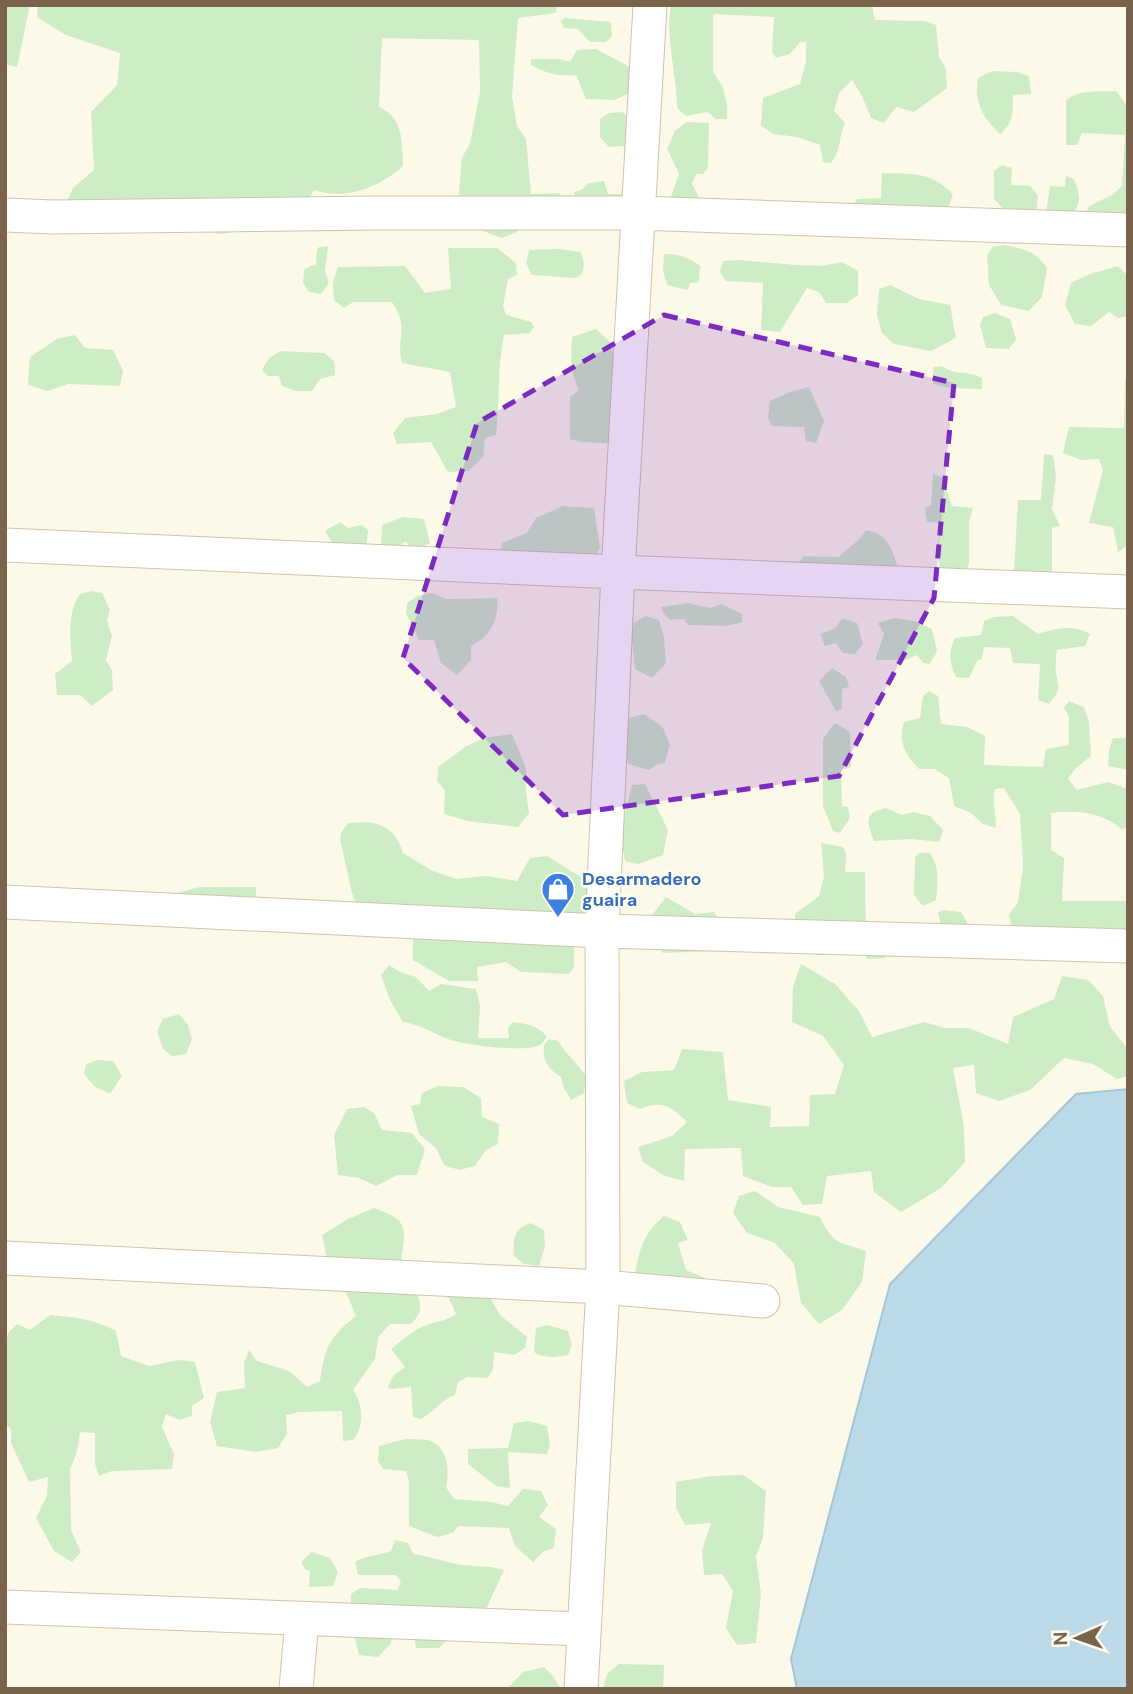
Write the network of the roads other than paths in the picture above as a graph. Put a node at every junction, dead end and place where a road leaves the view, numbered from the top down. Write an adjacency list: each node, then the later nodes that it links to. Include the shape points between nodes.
1 (650, 5): 2 (street)
2 (638, 213): 3 (street); 4 (street); 6 (street)
3 (5, 215)
4 (1128, 230)
5 (5, 545): 6 (street)
6 (618, 572): 7 (street); 9 (street)
7 (1128, 592)
8 (5, 902): 9 (street)
9 (602, 931): 10 (street); 12 (street)
10 (1128, 946)
11 (5, 1258): 12 (street)
12 (603, 1287): 13 (street); 16 (street)
13 (763, 1301)
14 (5, 1607): 15 (street)
15 (302, 1619): 16 (street); 17 (street)
16 (583, 1629): 18 (street)
17 (296, 1689)
18 (580, 1689)

